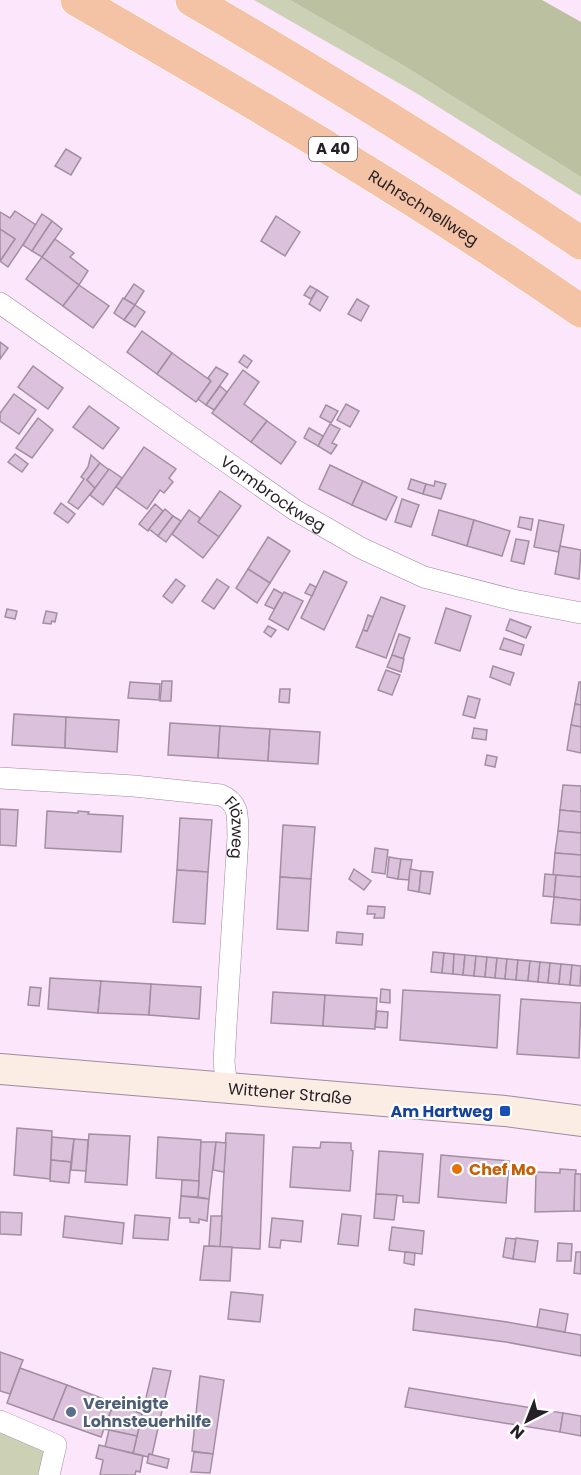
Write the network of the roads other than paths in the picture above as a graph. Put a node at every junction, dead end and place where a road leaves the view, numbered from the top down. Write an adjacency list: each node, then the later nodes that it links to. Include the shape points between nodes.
1 (77, 0): 5 (highway, Ruhrschnellweg / A 40, via 401,191)
2 (192, 0): 3 (highway, via 421,137)
3 (581, 243)
4 (0, 303): 6 (street, Vormbrockweg, via 295,510 361,548 424,577)
5 (581, 311)
6 (581, 613)
7 (0, 778): 9 (street, Flözweg, via 134,786 221,795 231,800 237,809 238,837 225,1035)
8 (0, 1070): 9 (main road, Wittener Straße)
9 (227, 1088): 10 (main road, Wittener Straße)
10 (581, 1121)
11 (0, 1421): 12 (street, via 56,1445)
12 (49, 1475)

